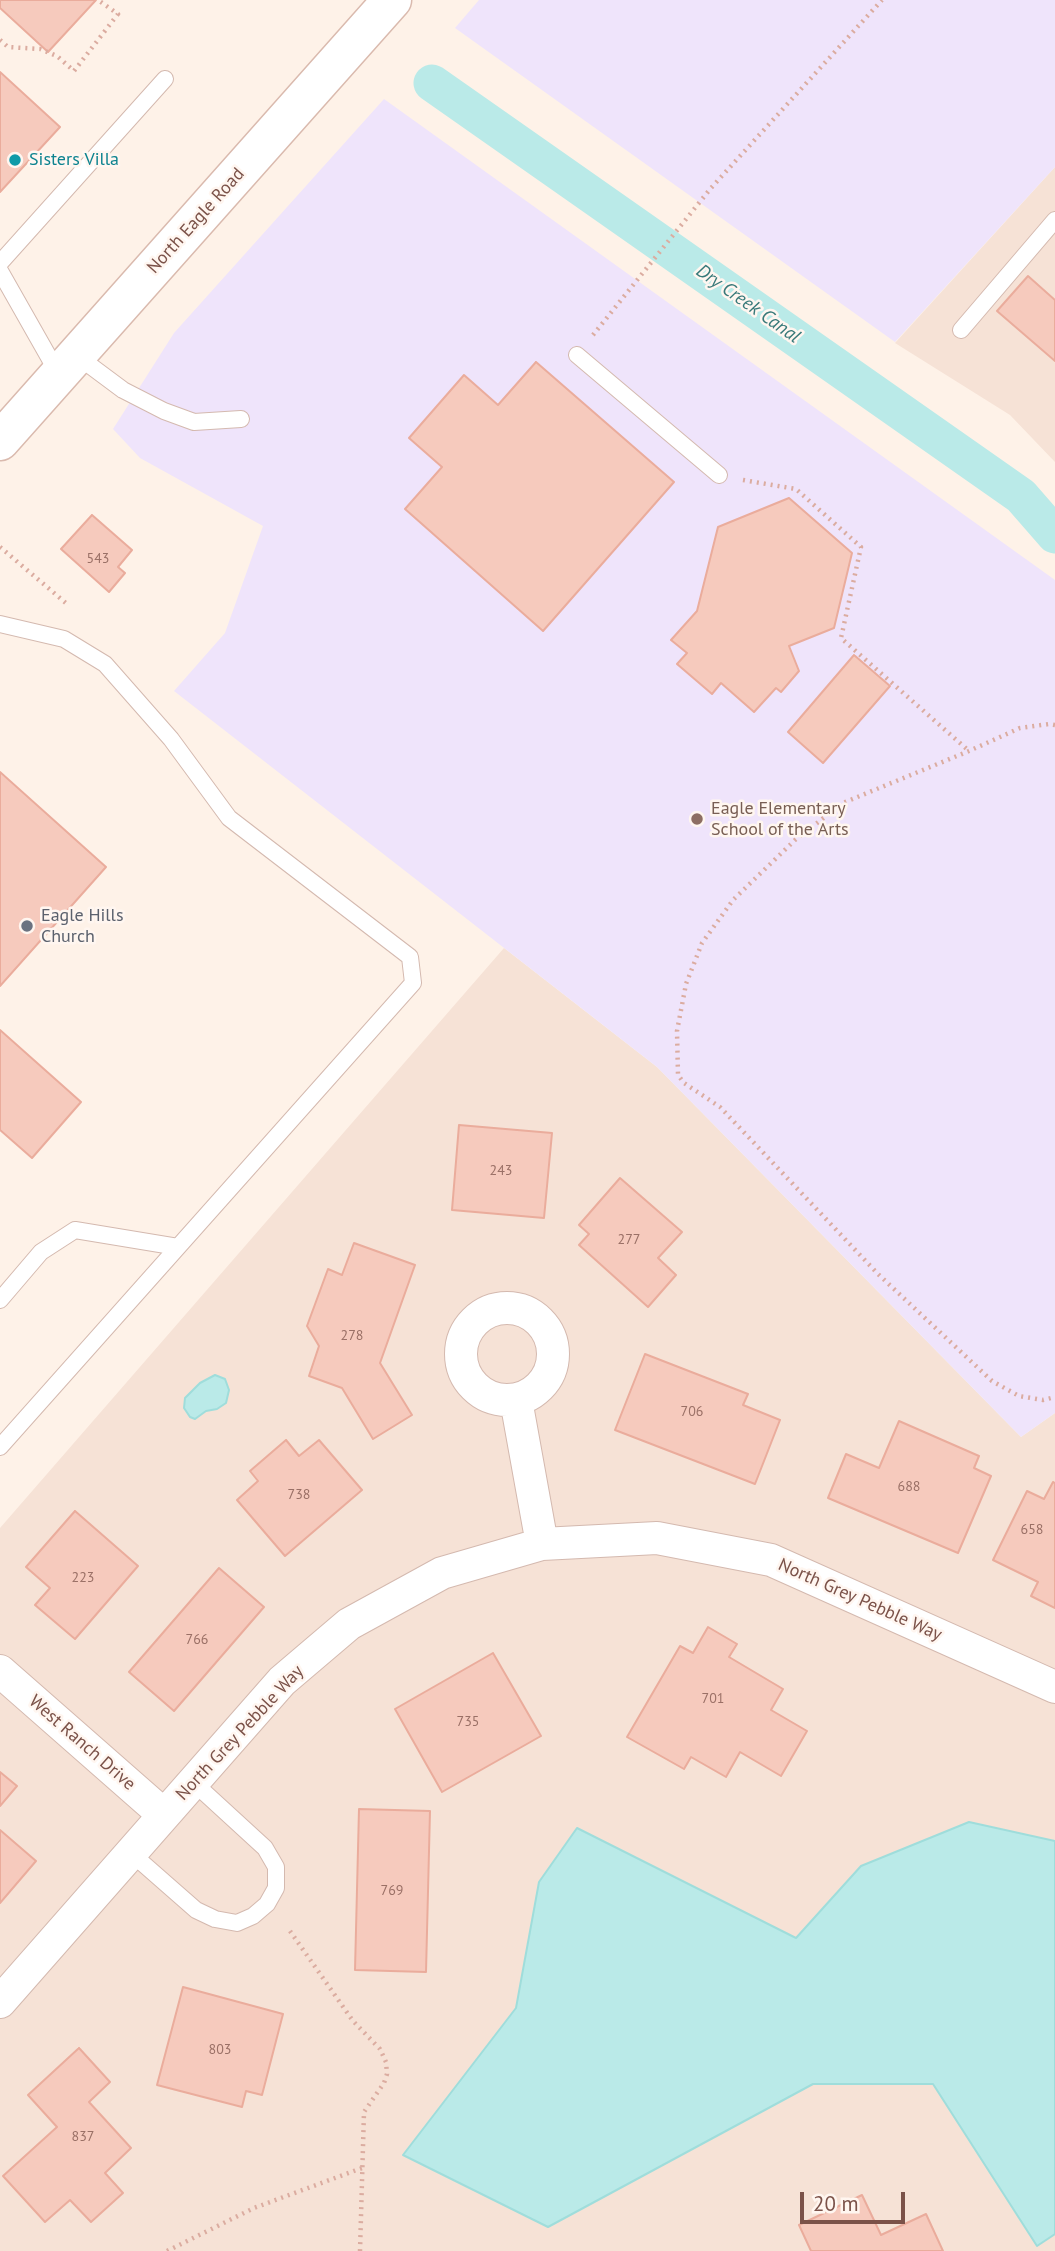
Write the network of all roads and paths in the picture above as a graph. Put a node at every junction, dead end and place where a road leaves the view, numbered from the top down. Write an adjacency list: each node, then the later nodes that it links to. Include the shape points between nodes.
1 (98, 0): 4 (path, via 118,14 74,71 49,52 8,47)
2 (392, 0): 11 (main road, North Eagle Road)
3 (882, 0): 10 (path, via 710,188)
4 (0, 40)
5 (165, 79): 7 (lane)
6 (1055, 220): 9 (lane)
7 (0, 263)
8 (0, 271): 11 (lane)
9 (961, 330)
10 (577, 355): 14 (lane)
11 (68, 365): 12 (lane, via 194,422); 13 (main road, North Eagle Road)
12 (241, 419)
13 (0, 441)
14 (719, 475): 19 (path, via 796,489 861,547 841,639)
15 (0, 547): 16 (path)
16 (67, 604)
17 (0, 624): 20 (lane, via 64,639 105,664 171,739 229,818 410,957 413,983)
18 (1055, 725): 19 (path, via 1020,728)
19 (969, 751): 22 (path, via 843,803 794,840 733,900 702,943 686,984 677,1031 678,1075 720,1107 878,1274 992,1381 1019,1396)
20 (178, 1247): 21 (lane, via 75,1230 41,1252); 24 (lane)
21 (0, 1300)
22 (1055, 1397)
23 (516, 1400): 25 (street)
24 (0, 1447)
25 (542, 1545): 27 (street, North Grey Pebble Way, via 657,1538 771,1560); 28 (street, North Grey Pebble Way, via 442,1573 349,1624 282,1682)
26 (0, 1671): 29 (street, West Ranch Drive)
27 (1055, 1687)
28 (193, 1782): 29 (street, North Grey Pebble Way); 30 (lane, via 265,1848 276,1867 276,1888 267,1904 237,1923 215,1919 196,1910)
29 (164, 1815): 30 (street, North Grey Pebble Way)
30 (131, 1853): 32 (street, North Grey Pebble Way)
31 (290, 1931): 33 (path, via 386,2062 384,2083 364,2112)
32 (0, 2002)
33 (362, 2168): 34 (path, via 254,2208); 35 (path)
34 (167, 2251)
35 (360, 2251)

